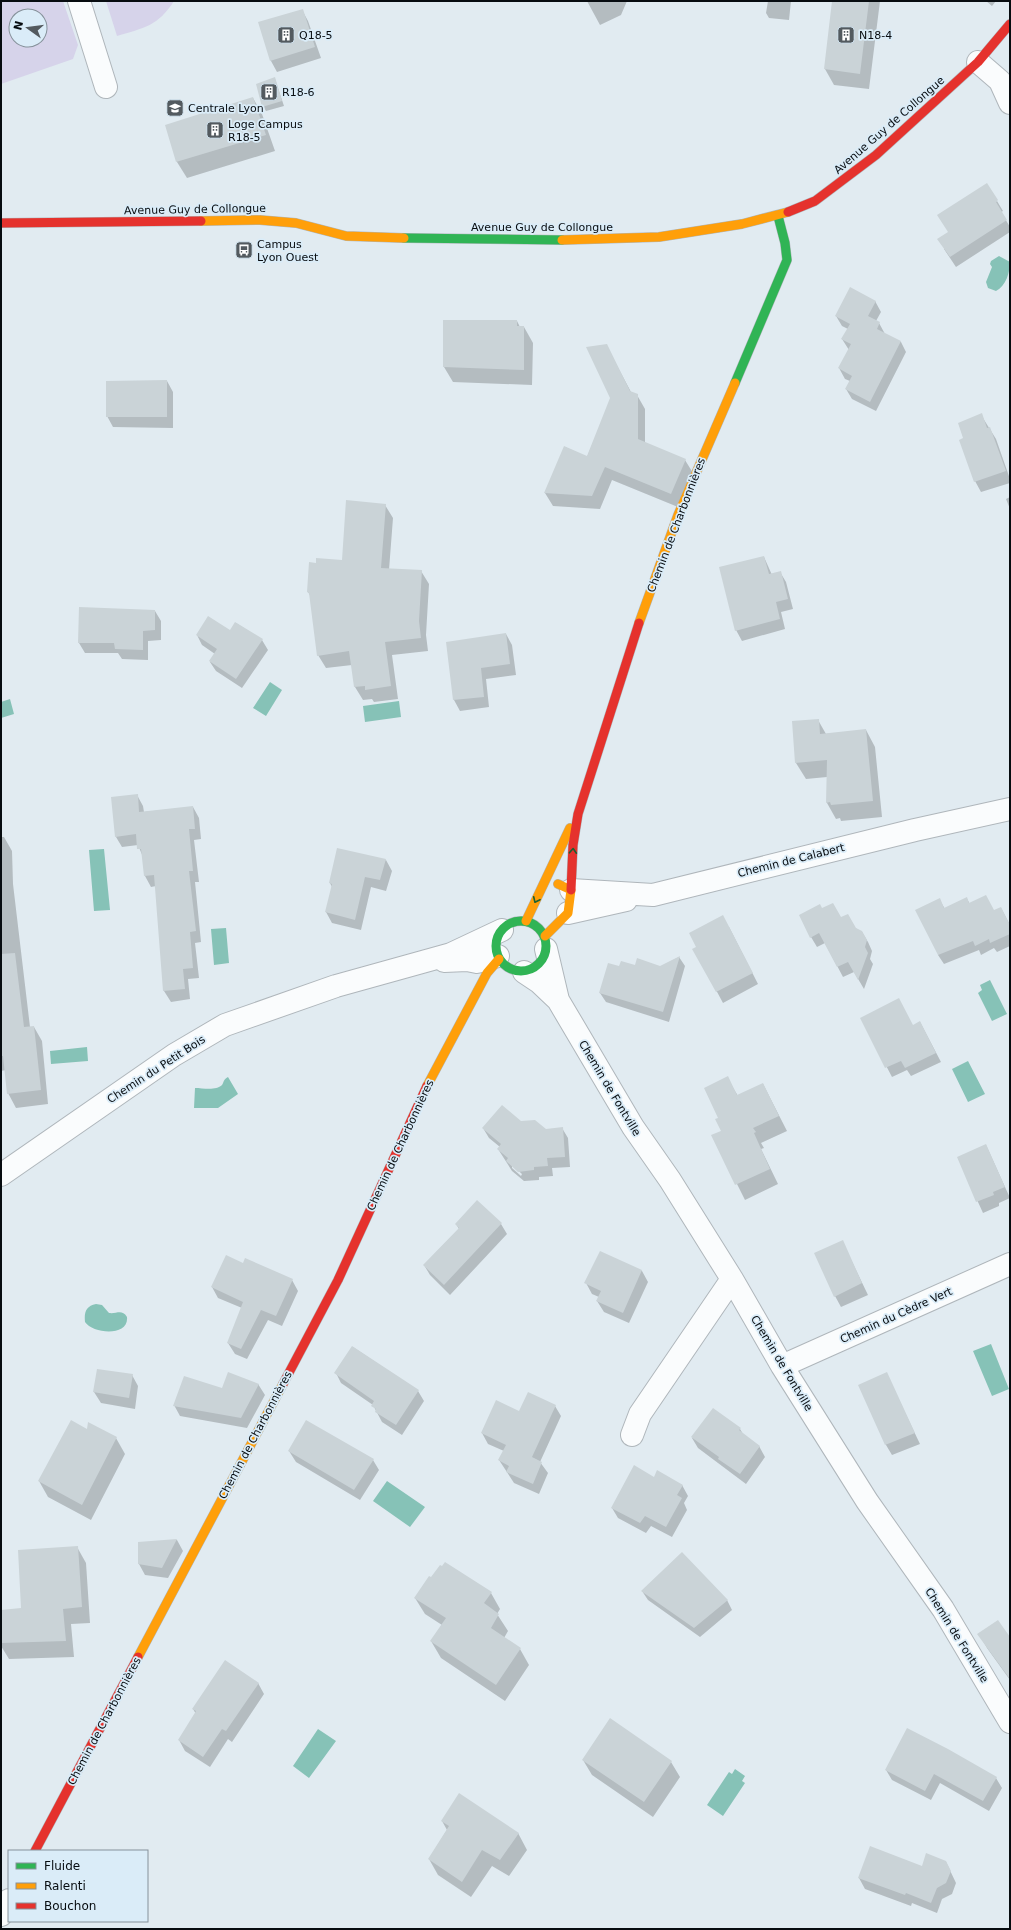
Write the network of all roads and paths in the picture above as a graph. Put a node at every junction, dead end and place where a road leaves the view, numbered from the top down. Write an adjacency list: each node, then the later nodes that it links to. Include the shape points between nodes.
1 (79, 1): 4 (street)
2 (1010, 24): 3 (street, Avenue Guy de Collongue)
3 (978, 62): 5 (street, via 1000,81); 6 (street, Avenue Guy de Collongue, via 882,150 845,180 815,201)
4 (106, 87)
5 (1010, 103)
6 (778, 216): 7 (street, Avenue Guy de Collongue, via 658,237 593,240 378,238 346,236 296,223 260,220); 9 (street, Chemin de Charbonnières, via 787,260 689,487 651,587)
7 (1, 223)
8 (1010, 809): 12 (street, Chemin de Calabert)
9 (578, 814): 10 (street, Chemin de Charbonnières); 11 (street, Chemin de Charbonnières, one-way to 9, via 573,845)
10 (546, 878): 11 (street); 14 (street, Chemin de Charbonnières, one-way to 14)
11 (571, 890): 12 (street, Chemin de Calabert); 13 (street, Chemin de Charbonnières)
12 (653, 894): 13 (street)
13 (568, 913): 16 (street, Chemin de Charbonnières)
14 (526, 921): 15 (street, via 509,924); 16 (street, via 537,926)
15 (502, 930): 17 (street, via 496,942); 18 (street, Chemin du Petit Bois, via 451,954)
16 (545, 942): 17 (street, Chemin de Charbonnières, via 544,957 532,969); 19 (street, Chemin de Fontville)
17 (507, 963): 18 (street, Chemin du Petit Bois, via 467,960); 19 (street, Chemin de Fontville, via 538,982); 20 (street, Chemin de Charbonnières)
18 (417, 964): 21 (street, Chemin du Petit Bois, via 336,986 225,1025 174,1055)
19 (558, 1000): 23 (street, Chemin de Fontville, via 634,1127)
20 (464, 1013): 27 (street, Chemin de Charbonnières, via 431,1078 338,1280)
21 (1, 1175)
22 (1010, 1264): 24 (street, Chemin du Cèdre Vert)
23 (732, 1279): 24 (street, Chemin de Fontville); 25 (street, via 640,1414)
24 (782, 1366): 26 (street, Chemin de Fontville, via 867,1501 943,1609)
25 (632, 1436)
26 (1010, 1722)
27 (36, 1850)
28 (8, 1902): 29 (street)
29 (1, 1915)

